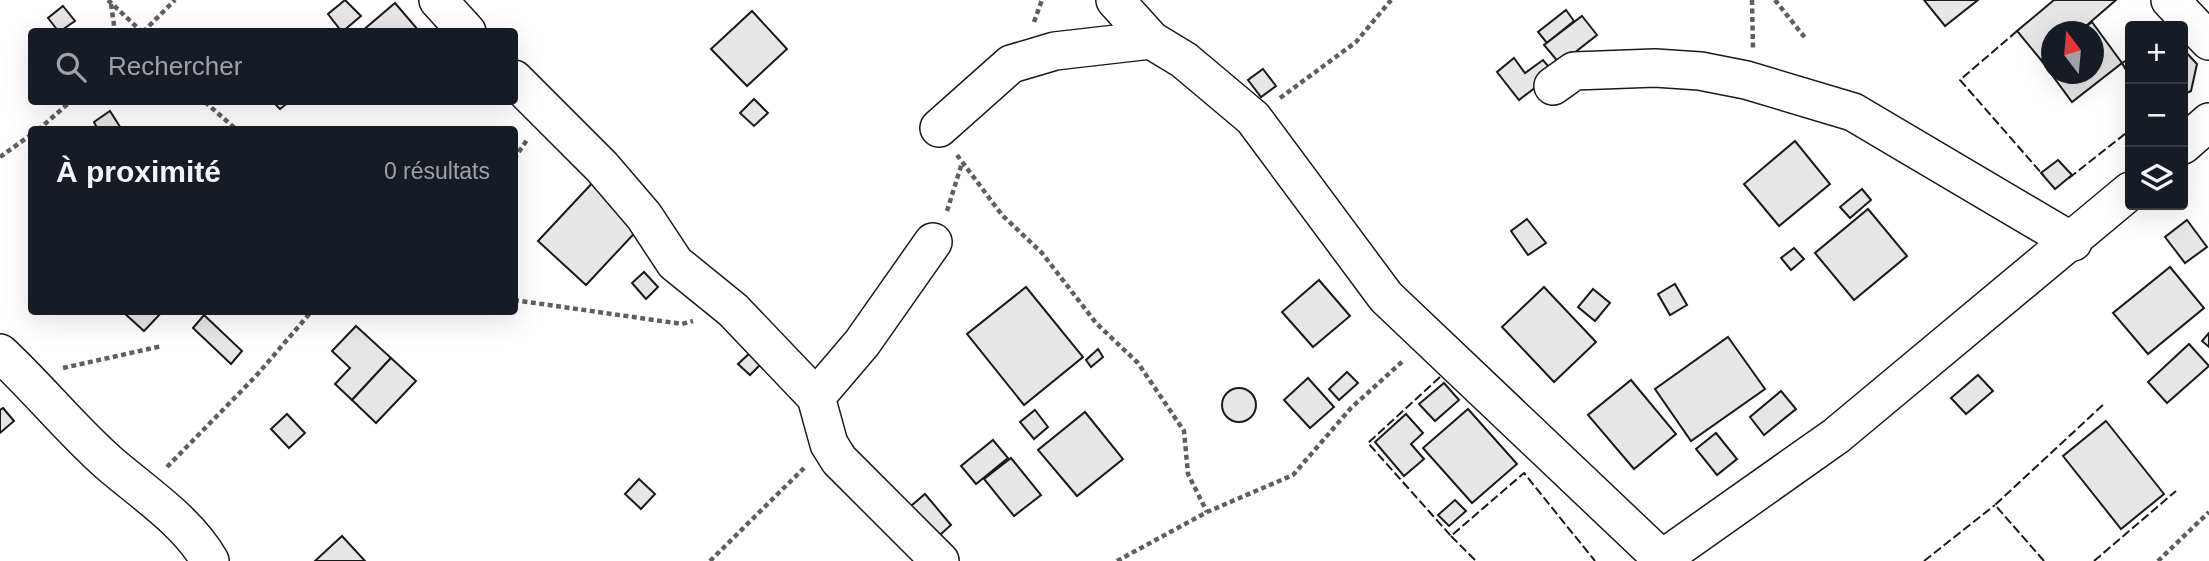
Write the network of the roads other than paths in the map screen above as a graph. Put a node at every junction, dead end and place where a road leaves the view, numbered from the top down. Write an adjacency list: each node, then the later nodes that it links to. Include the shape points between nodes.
1 (438, 0): 4 (street)
2 (1115, 0): 5 (street)
3 (2170, 0): 6 (street)
4 (463, 28)
5 (1151, 40): 10 (street, via 1055,51 1011,64); 17 (street, via 1184,60 1253,118 1386,297)
6 (2209, 41)
7 (518, 83): 16 (street, via 602,167 644,216 675,263 733,310)
8 (1553, 86): 14 (street, via 1574,71 1700,71 1853,112)
9 (2209, 122): 11 (street)
10 (939, 128)
11 (2188, 141)
12 (2125, 195): 14 (street)
13 (933, 242): 16 (street, via 862,343)
14 (2073, 242): 17 (street, via 1836,436)
15 (13, 365): 18 (street, via 109,463 202,546)
16 (816, 397): 19 (street, via 829,444 839,460)
17 (1661, 560)
18 (210, 561)
19 (940, 561)

